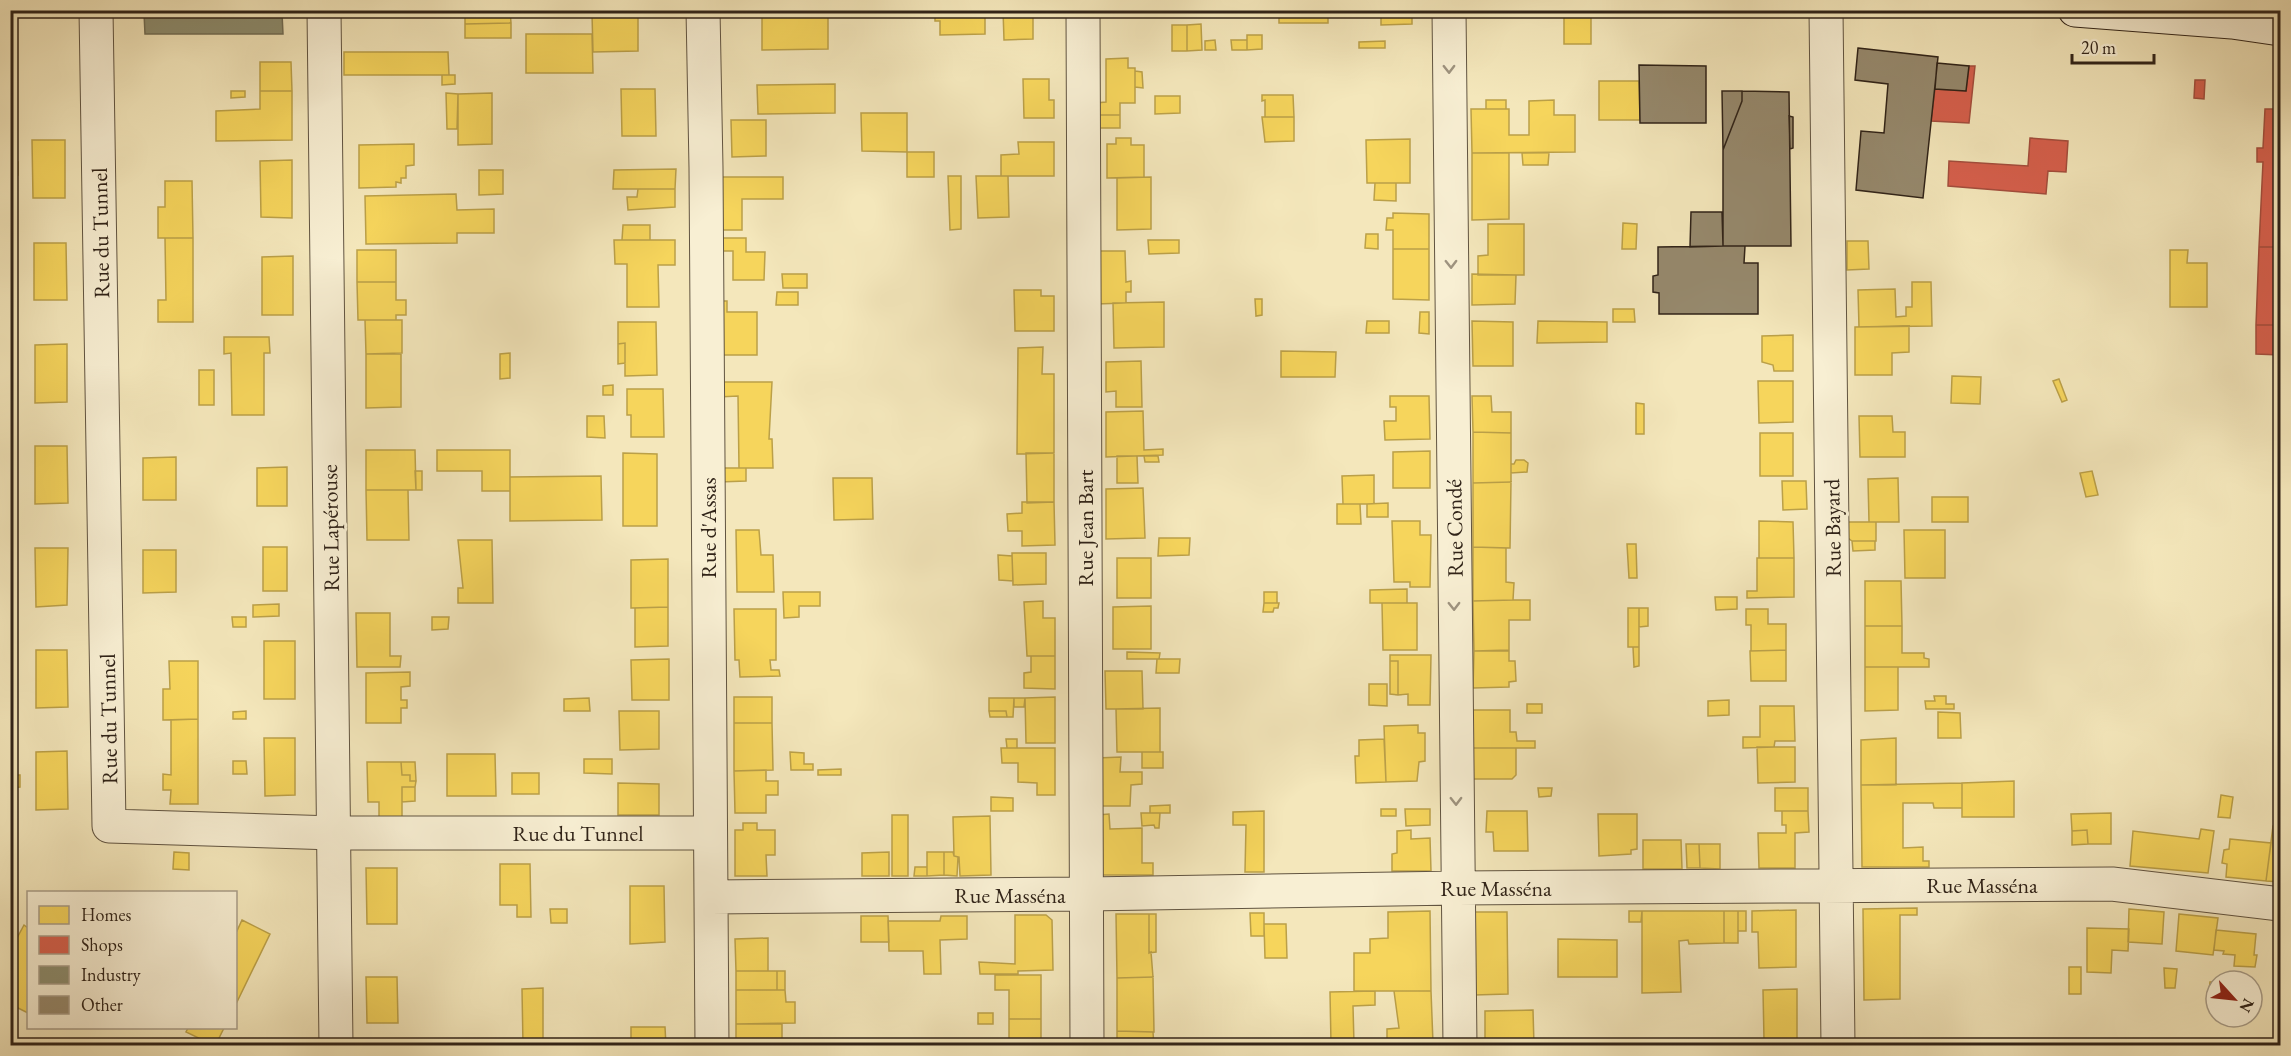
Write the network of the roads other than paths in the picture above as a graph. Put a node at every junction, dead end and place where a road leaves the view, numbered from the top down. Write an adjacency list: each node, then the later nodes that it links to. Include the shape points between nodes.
1 (96, 10): 9 (street, Rue du Tunnel, via 109,826)
2 (324, 10): 9 (street, Rue Lapérouse)
3 (703, 10): 10 (street, Rue d'Assas)
4 (1083, 10): 13 (street, Rue Jean Bart)
5 (1449, 10): 12 (street, Rue Condé, one-way to 12)
6 (1826, 10): 11 (street, Rue Bayard)
7 (2075, 10): 8 (street)
8 (2280, 29)
9 (334, 833): 10 (street, Rue du Tunnel); 16 (street, Rue Lapérouse)
10 (710, 833): 14 (street, Rue d'Assas)
11 (1836, 886): 12 (street, Rue Masséna); 15 (street, Rue Masséna, via 2112,884); 20 (street, Rue Bayard)
12 (1457, 888): 13 (street, Rue Masséna); 19 (street, Rue Condé)
13 (1087, 894): 14 (street, Rue Masséna); 18 (street, Rue Jean Bart)
14 (711, 897): 17 (street, Rue d'Assas)
15 (2280, 904)
16 (336, 1046)
17 (712, 1046)
18 (1087, 1046)
19 (1460, 1046)
20 (1838, 1046)

